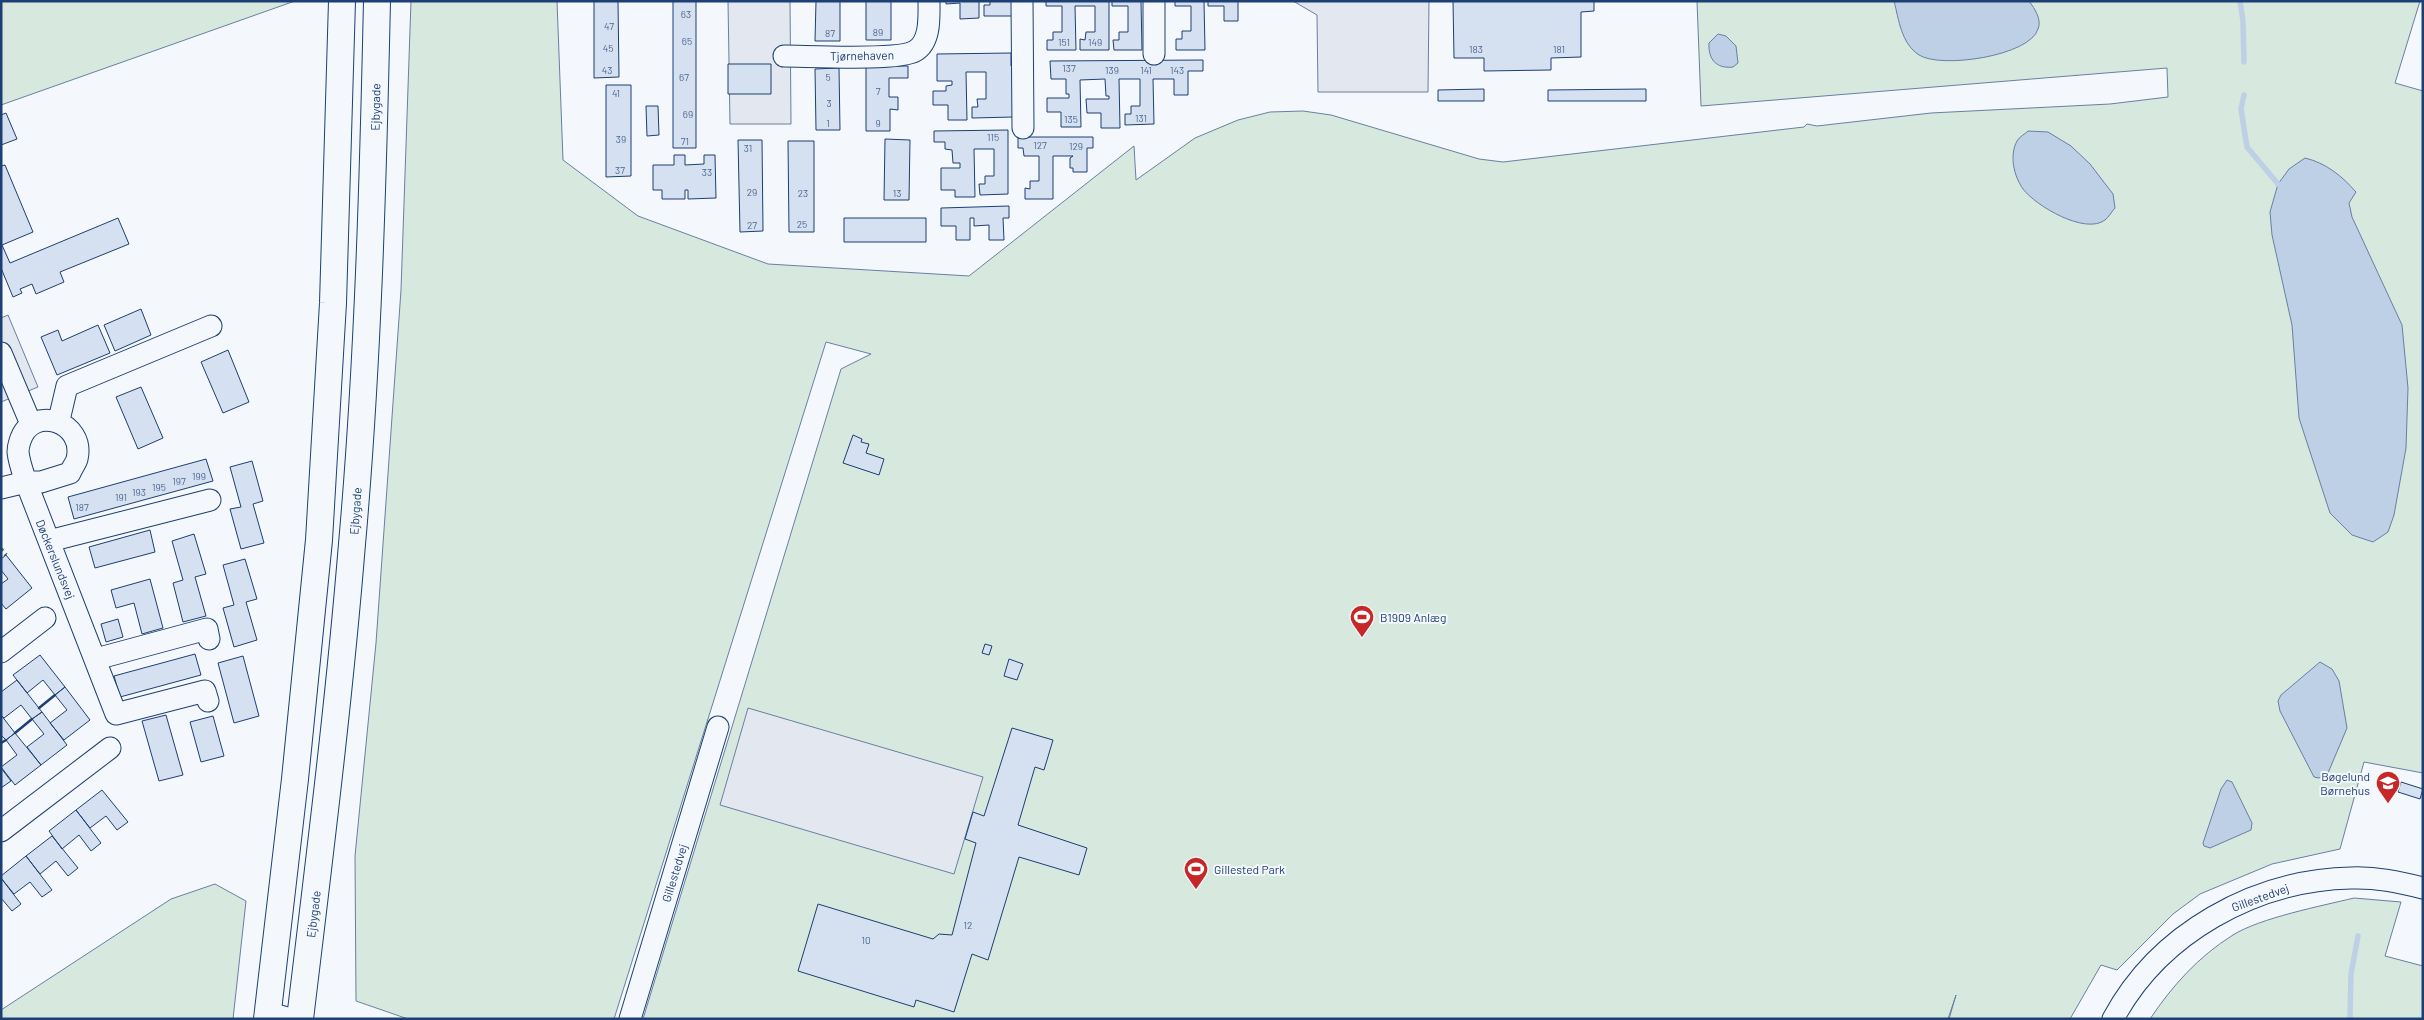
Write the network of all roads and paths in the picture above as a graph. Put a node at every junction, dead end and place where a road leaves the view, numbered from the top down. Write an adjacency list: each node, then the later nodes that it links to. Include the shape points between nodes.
1 (342, 1): 26 (main road, via 333,303 319,540)
2 (377, 1): 27 (main road, Ejbygade, via 368,304 353,543)
3 (929, 1): 7 (street, Tjørnehaven, via 926,38 916,51 892,56)
4 (1022, 1): 8 (street)
5 (1154, 1): 6 (street)
6 (1154, 54)
7 (784, 56)
8 (1023, 128)
9 (211, 326): 11 (street, via 67,386)
10 (1, 353): 12 (street)
11 (59, 420): 12 (street, via 44,419); 13 (street, via 72,431 77,446 77,458 70,472 42,482)
12 (31, 424): 13 (street, Døckerslundsvej, via 23,433 18,450)
13 (26, 482): 14 (street); 16 (street, Døckerslundsvej)
14 (1, 488)
15 (210, 500): 16 (street)
16 (49, 541): 20 (street, Døckerslundsvej)
17 (45, 618): 19 (street)
18 (209, 639): 20 (street, via 207,629)
19 (1, 652)
20 (96, 659): 21 (street, Døckerslundsvej, via 116,714 205,691)
21 (208, 701)
22 (718, 727): 28 (street, Gillestedvej)
23 (110, 748): 24 (street)
24 (1, 831)
25 (2423, 888): 29 (street, Gillestedvej, via 2388,880 2351,878 2286,887 2236,903 2189,932 2151,967)
26 (275, 1017)
27 (300, 1019)
28 (630, 1019)
29 (2113, 1019)

